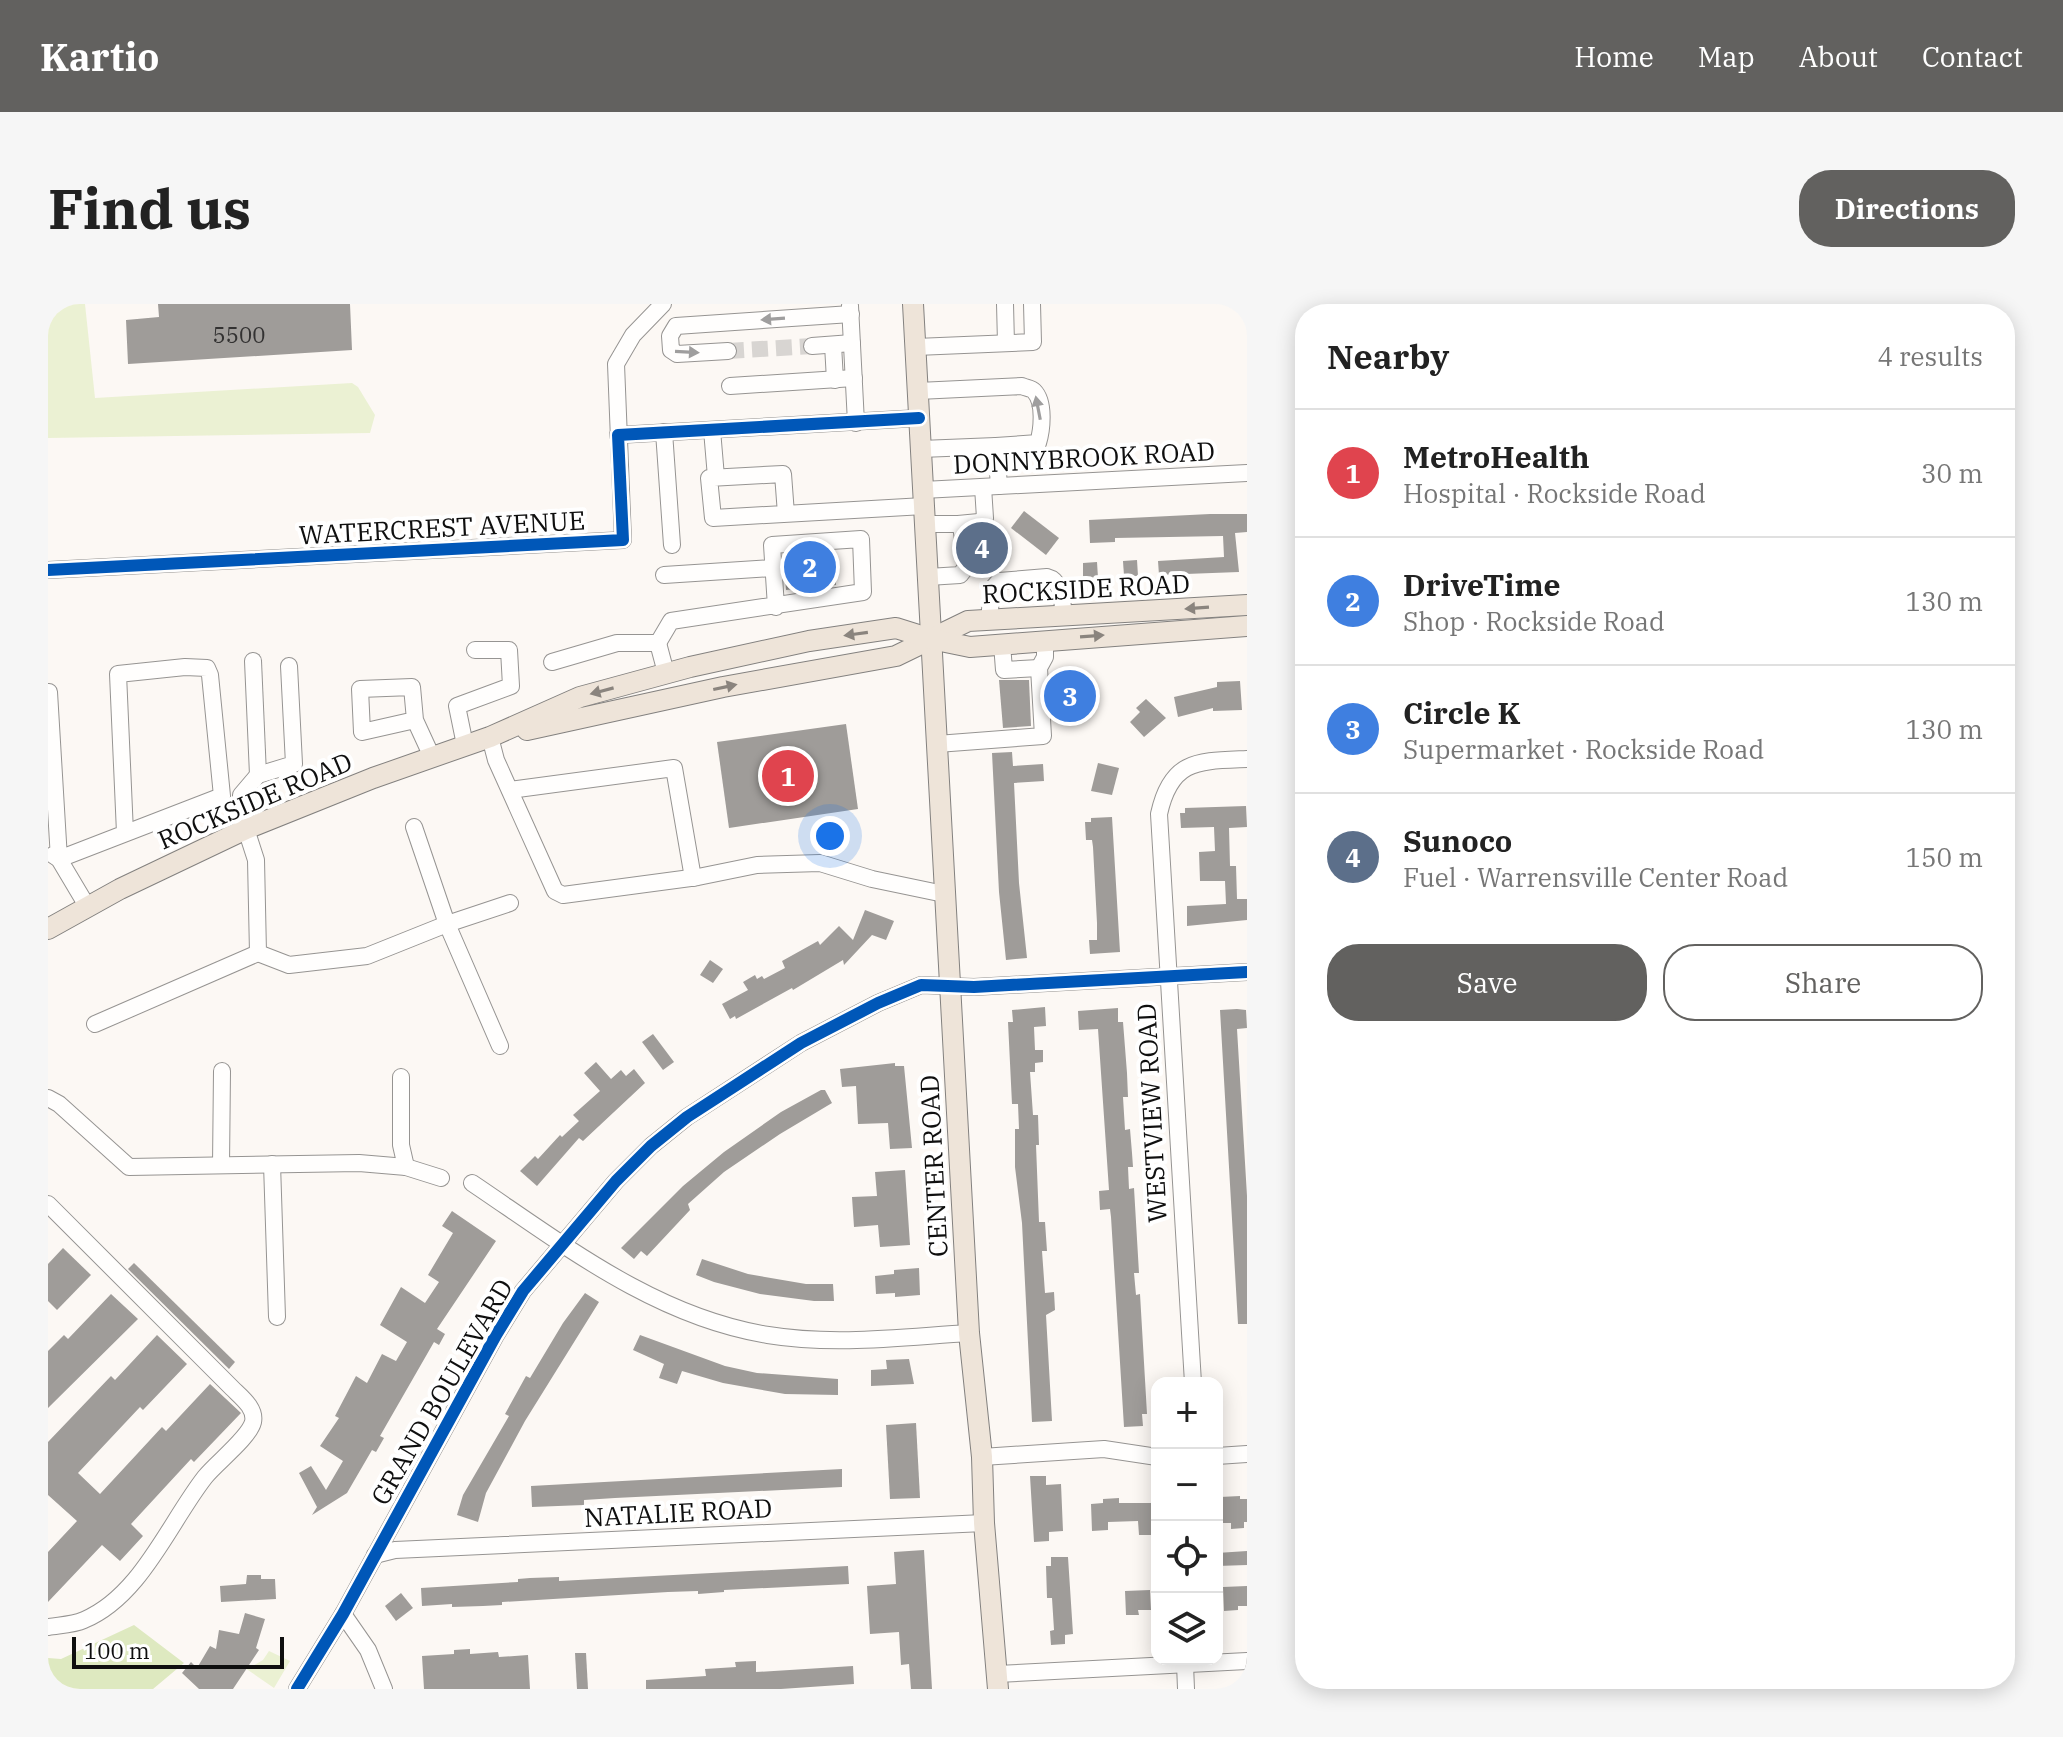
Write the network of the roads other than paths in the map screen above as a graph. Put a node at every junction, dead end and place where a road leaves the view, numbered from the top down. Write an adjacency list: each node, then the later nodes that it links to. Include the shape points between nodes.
1 (663, 304): 20 (street, via 633,335 616,364)
2 (913, 304): 10 (main road, CENTER ROAD)
3 (1005, 304): 7 (street)
4 (1032, 304): 7 (street, via 1033,342)
5 (850, 309): 6 (street); 11 (street, one-way to 11, via 676,326 670,336 671,350 677,354)
6 (852, 343): 8 (street); 12 (street)
7 (1006, 343): 10 (street)
8 (833, 345): 9 (street); 13 (street)
9 (812, 346)
10 (916, 347): 15 (main road, CENTER ROAD)
11 (728, 351)
12 (854, 378): 13 (street); 17 (street)
13 (835, 380): 14 (street)
14 (730, 386)
15 (918, 391): 16 (main road, CENTER ROAD); 21 (street, one-way to 15, via 1038,443 1040,403 1034,391 1022,386)
16 (919, 418): 17 (street); 22 (main road, CENTER ROAD)
17 (856, 423): 18 (street)
18 (712, 430): 19 (street); 24 (street)
19 (664, 432): 20 (street); 29 (street)
20 (618, 435): 31 (street, WATERCREST AVENUE, via 623,540)
21 (996, 446): 22 (street); 25 (street)
22 (921, 449): 26 (main road, CENTER ROAD)
23 (1247, 473): 25 (street, DONNYBROOK ROAD)
24 (716, 477): 27 (street, via 783,474); 27 (street, via 709,478 713,518)
25 (991, 486): 26 (street, DONNYBROOK ROAD); 28 (street, via 985,518)
26 (924, 507): 27 (street); 28 (street); 33 (main road, CENTER ROAD)
27 (786, 514)
28 (958, 524): 33 (street, via 964,572)
29 (672, 545)
30 (773, 568): 32 (street); 35 (street); 35 (street, via 772,545 861,539 863,592)
31 (48, 570)
32 (664, 575)
33 (928, 577): 39 (main road, CENTER ROAD)
34 (1247, 605): 36 (main road, ROCKSIDE ROAD, one-way to 36)
35 (776, 607): 41 (street, via 671,621)
36 (1064, 617): 37 (main road, ROCKSIDE ROAD); 37 (street, via 1058,584 1047,577 999,581 992,589)
37 (989, 620): 39 (main road, ROCKSIDE ROAD, via 968,621)
38 (1247, 626): 40 (main road, ROCKSIDE ROAD, one-way to 38)
39 (931, 639): 42 (main road, ROCKSIDE ROAD, via 970,647); 48 (main road, ROCKSIDE ROAD, one-way to 48, via 896,628); 51 (main road, ROCKSIDE ROAD, one-way to 39, via 896,656); 52 (main road, CENTER ROAD)
40 (1045, 640): 42 (main road, ROCKSIDE ROAD); 47 (street)
41 (658, 643): 45 (street, via 617,643); 48 (street)
42 (1002, 644): 47 (street, via 1004,670)
43 (475, 650): 53 (street, via 509,650 511,686 457,706)
44 (253, 661): 56 (street)
45 (552, 662)
46 (289, 666): 56 (street, via 294,764)
47 (1039, 668): 52 (street, via 1043,736)
48 (666, 673): 51 (main road, ROCKSIDE ROAD, one-way to 51, via 580,697)
49 (49, 692): 63 (street)
50 (415, 720): 54 (street)
51 (490, 737): 53 (main road, ROCKSIDE ROAD); 57 (street)
52 (937, 744): 65 (main road, CENTER ROAD)
53 (465, 745): 54 (main road, ROCKSIDE ROAD)
54 (432, 757): 61 (main road, ROCKSIDE ROAD)
55 (1247, 759): 72 (street, WESTVIEW ROAD, via 1190,766 1173,777 1163,793 1159,814)
56 (258, 775): 58 (street)
57 (510, 790): 64 (street, via 555,891 563,895); 64 (street, via 674,768)
58 (241, 795): 59 (street); 61 (street)
59 (222, 796): 62 (street); 62 (street, via 207,668 118,674)
60 (414, 827): 68 (street)
61 (246, 829): 67 (main road, ROCKSIDE ROAD); 70 (street, via 256,860)
62 (125, 833): 63 (street)
63 (53, 856): 67 (street)
64 (693, 878): 65 (street, via 757,865 820,863)
65 (944, 894): 73 (main road, CENTER ROAD)
66 (510, 903): 68 (street)
67 (87, 906): 69 (main road, ROCKSIDE ROAD)
68 (447, 924): 70 (street, via 367,956 289,965); 75 (street)
69 (48, 929)
70 (258, 953): 74 (street)
71 (1247, 972): 72 (street, GRAND BOULEVARD)
72 (1168, 977): 73 (street, GRAND BOULEVARD); 88 (street, WESTVIEW ROAD)
73 (950, 984): 85 (street, GRAND BOULEVARD, via 915,987 878,1003 748,1075 651,1146); 87 (main road, CENTER ROAD)
74 (95, 1024)
75 (500, 1046)
76 (222, 1071): 80 (street)
77 (401, 1077): 81 (street)
78 (48, 1098): 80 (street, via 129,1167)
79 (272, 1164): 80 (street); 81 (street); 86 (street)
80 (221, 1165)
81 (406, 1167): 82 (street)
82 (441, 1178)
83 (472, 1183): 85 (street)
84 (48, 1204): 96 (street, via 241,1397 254,1419 250,1431 203,1480 139,1577 86,1620)
85 (563, 1245): 87 (street, via 634,1288 689,1314 742,1330 843,1341); 94 (street, GRAND BOULEVARD, via 523,1291 496,1335)
86 (277, 1317)
87 (969, 1333): 92 (main road, CENTER ROAD)
88 (1193, 1377)
89 (1247, 1454): 91 (street)
90 (1151, 1456): 92 (street, via 1104,1449)
91 (1223, 1456)
92 (982, 1457): 93 (main road, CENTER ROAD)
93 (984, 1523): 94 (street, NATALIE ROAD); 101 (main road, CENTER ROAD)
94 (375, 1555): 95 (street, GRAND BOULEVARD)
95 (343, 1614): 102 (street, GRAND BOULEVARD); 103 (street, via 368,1650)
96 (48, 1627)
97 (1247, 1661): 98 (street)
98 (1223, 1662)
99 (1174, 1665): 101 (street)
100 (1185, 1665): 104 (street)
101 (998, 1681)
102 (297, 1689)
103 (384, 1689)
104 (1186, 1689)

